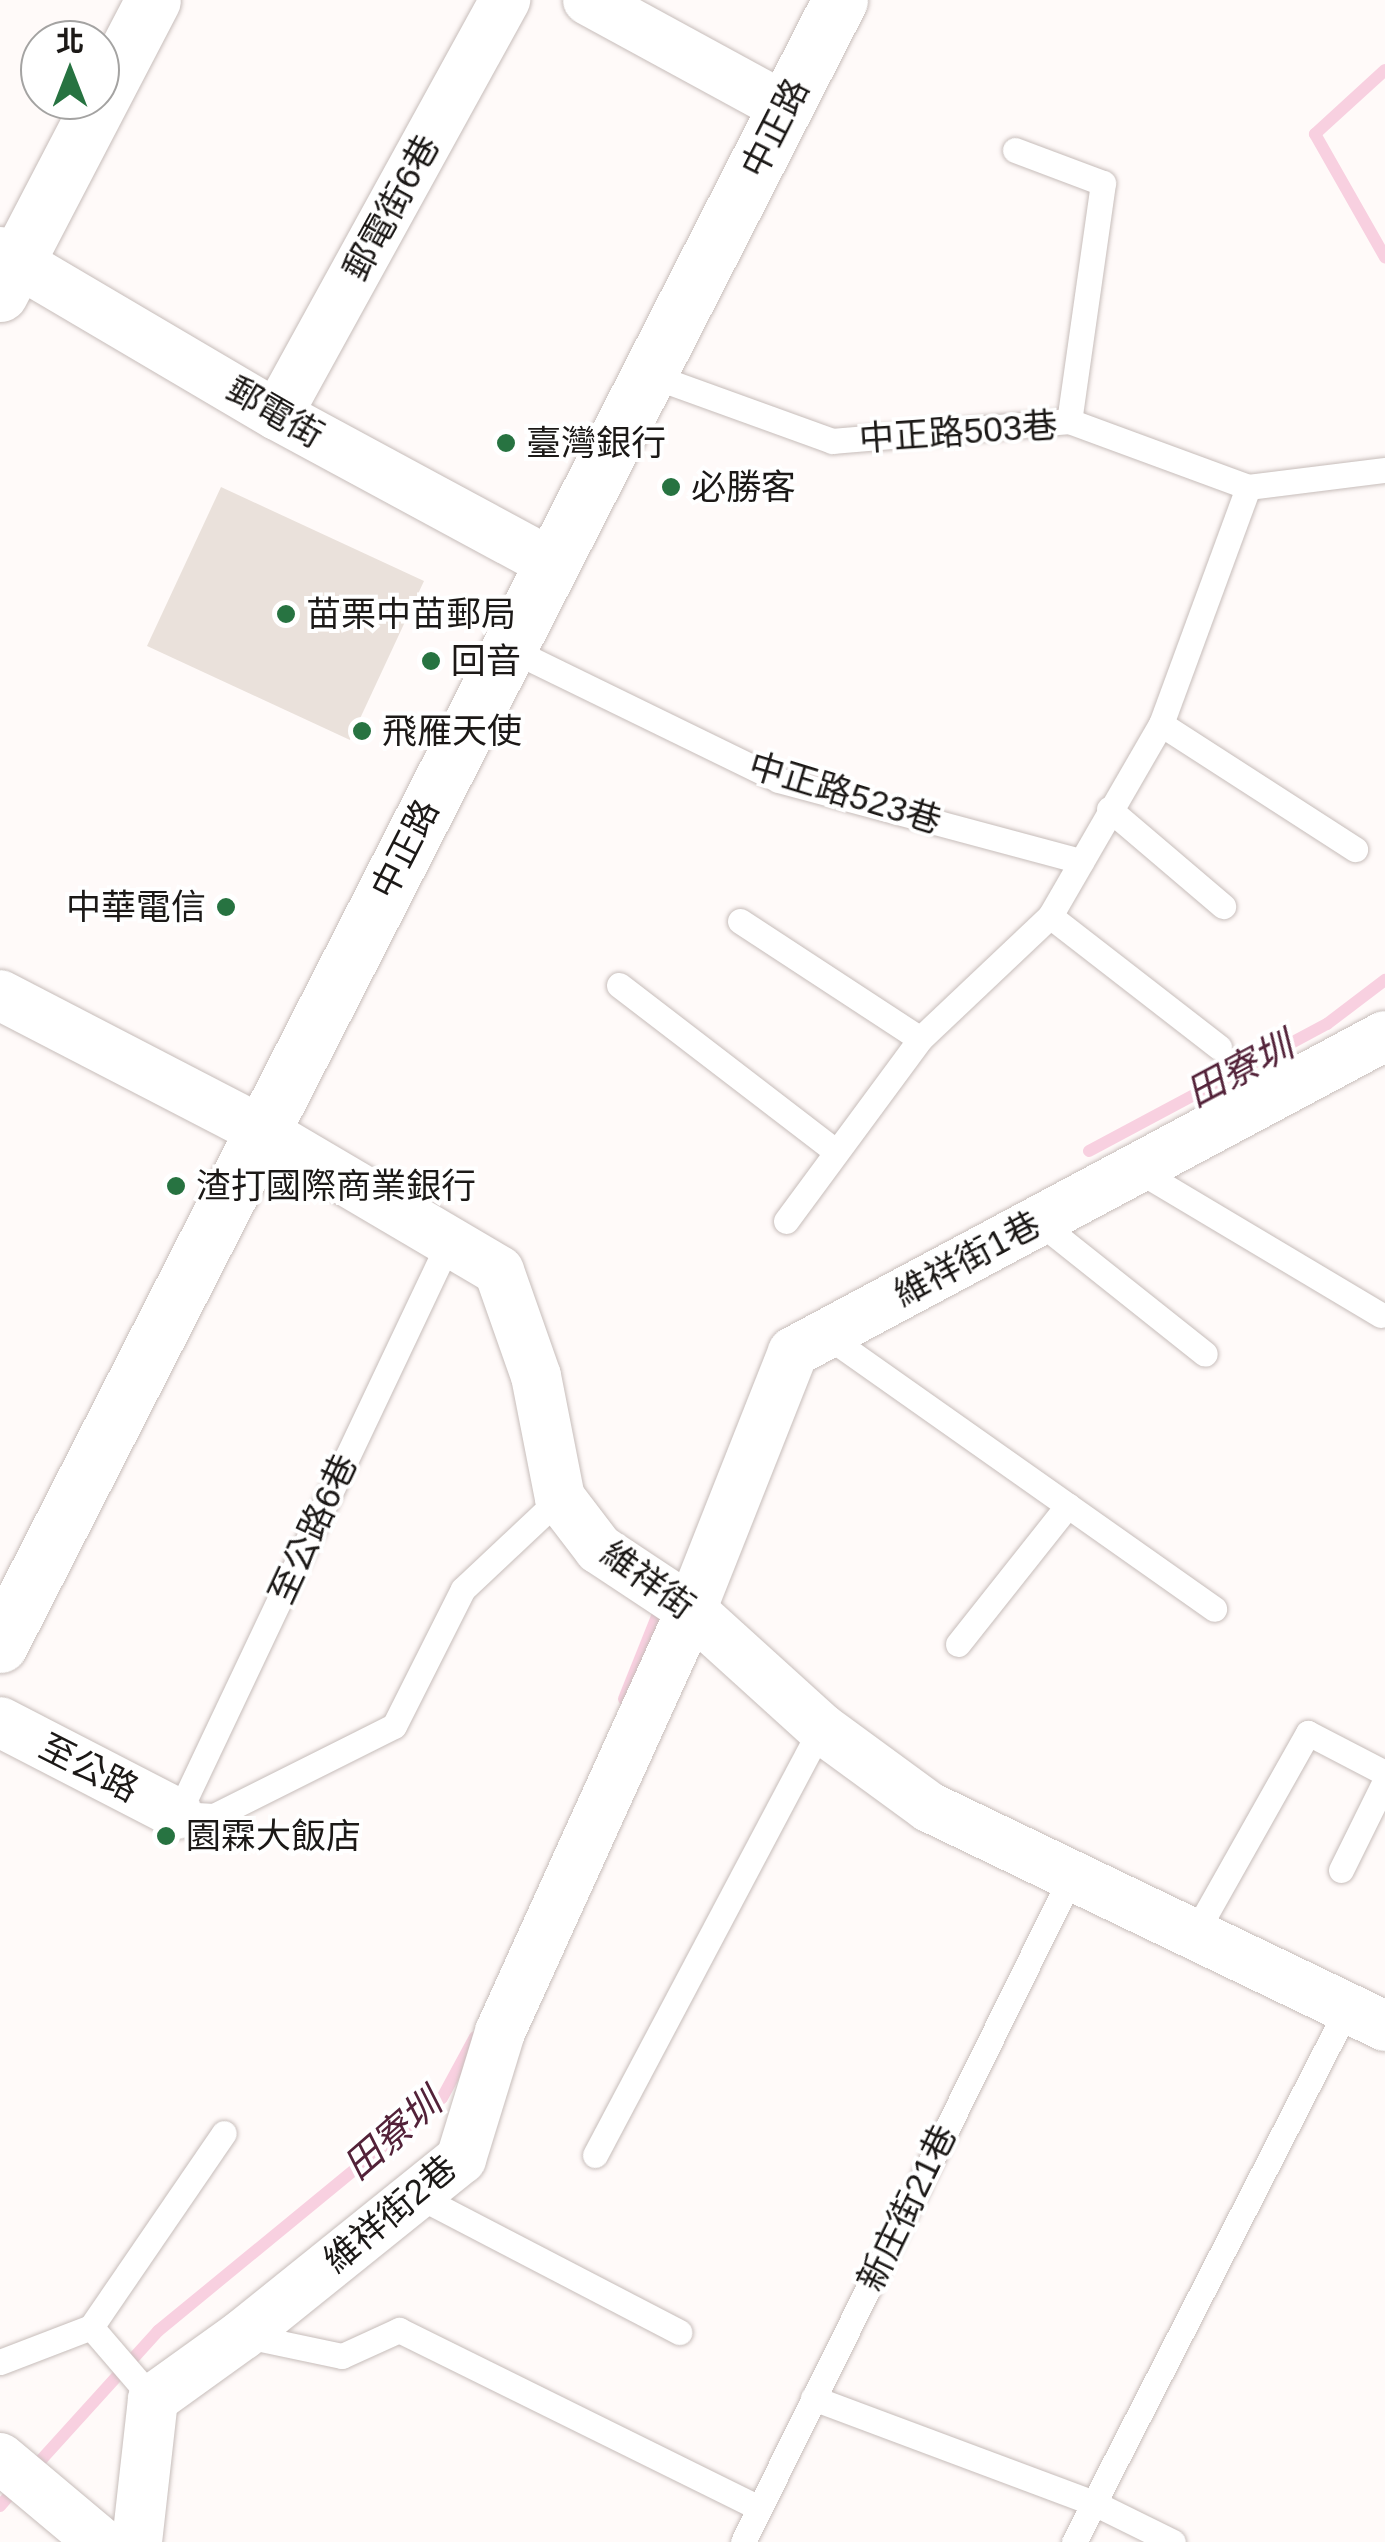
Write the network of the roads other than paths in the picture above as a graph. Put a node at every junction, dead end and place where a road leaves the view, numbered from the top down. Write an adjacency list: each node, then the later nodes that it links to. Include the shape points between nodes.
1 (154, 0): 7 (street)
2 (505, 0): 9 (street, 郵電街6巷)
3 (588, 0): 5 (street)
4 (840, 0): 5 (street, 中正路)
5 (786, 108): 8 (street, 中正路)
6 (1016, 150): 10 (lane, via 1102,183)
7 (6, 268): 9 (street, 郵電街)
8 (650, 375): 10 (lane, 中正路503巷, via 832,442); 13 (street, 中正路)
9 (276, 415): 13 (street, 郵電街)
10 (1069, 421): 12 (lane, 中正路503巷)
11 (1385, 470): 12 (lane, 中正路503巷)
12 (1248, 486): 15 (lane)
13 (554, 565): 14 (street, 中正路)
14 (510, 649): 18 (lane, 中正路523巷, via 778,780); 27 (street, 中正路)
15 (1161, 724): 16 (lane); 17 (lane)
16 (1109, 809): 18 (lane); 19 (lane)
17 (1355, 848)
18 (1081, 860): 20 (lane)
19 (1223, 906)
20 (1050, 916): 25 (lane); 26 (lane)
21 (740, 921): 25 (lane)
22 (619, 985): 28 (lane)
23 (0, 995): 27 (street, 維祥街)
24 (1385, 1036): 29 (street, 維祥街1巷)
25 (920, 1039): 28 (lane)
26 (1219, 1047)
27 (260, 1130): 32 (street, 維祥街); 41 (street, 中正路)
28 (836, 1151): 30 (lane)
29 (1136, 1169): 31 (street, 維祥街1巷); 33 (lane)
30 (786, 1221)
31 (1038, 1221): 34 (street, 維祥街1巷); 35 (lane)
32 (448, 1244): 36 (street, 維祥街, via 499,1271 536,1376); 46 (lane, 至公路6巷)
33 (1381, 1315)
34 (826, 1335): 37 (lane); 39 (street, 維祥街1巷, via 794,1352)
35 (1205, 1354)
36 (560, 1498): 39 (street, 維祥街, via 599,1549); 46 (lane, via 463,1589 394,1726 214,1816)
37 (1068, 1506): 38 (lane); 40 (lane)
38 (1214, 1609)
39 (691, 1610): 43 (street, 維祥街); 53 (street, 維祥街2巷, via 500,2032 461,2159)
40 (958, 1644)
41 (0, 1645)
42 (0, 1722): 46 (street, 至公路)
43 (820, 1728): 48 (street, 維祥街, via 929,1807); 52 (lane)
44 (1385, 1772): 49 (lane, via 1308,1733)
45 (1385, 1781): 47 (lane)
46 (178, 1814)
47 (1341, 1870)
48 (1072, 1875): 49 (street, 維祥街); 58 (lane, 新庄街21巷)
49 (1194, 1935): 50 (street, 維祥街)
50 (1366, 2018): 61 (lane)
51 (224, 2133): 54 (lane)
52 (595, 2155)
53 (416, 2196): 55 (lane); 56 (street, 維祥街2巷)
54 (91, 2327): 57 (lane); 59 (lane)
55 (678, 2332)
56 (242, 2335): 59 (street, 維祥街2巷); 62 (lane, via 342,2356 398,2330)
57 (0, 2362)
58 (813, 2398): 61 (lane); 62 (lane, 新庄街21巷)
59 (153, 2399): 64 (street)
60 (0, 2458): 63 (street)
61 (1094, 2503): 66 (lane); 67 (lane)
62 (759, 2508): 65 (lane, 新庄街21巷)
63 (100, 2542)
64 (137, 2542)
65 (743, 2542)
66 (1074, 2542)
67 (1172, 2542)

